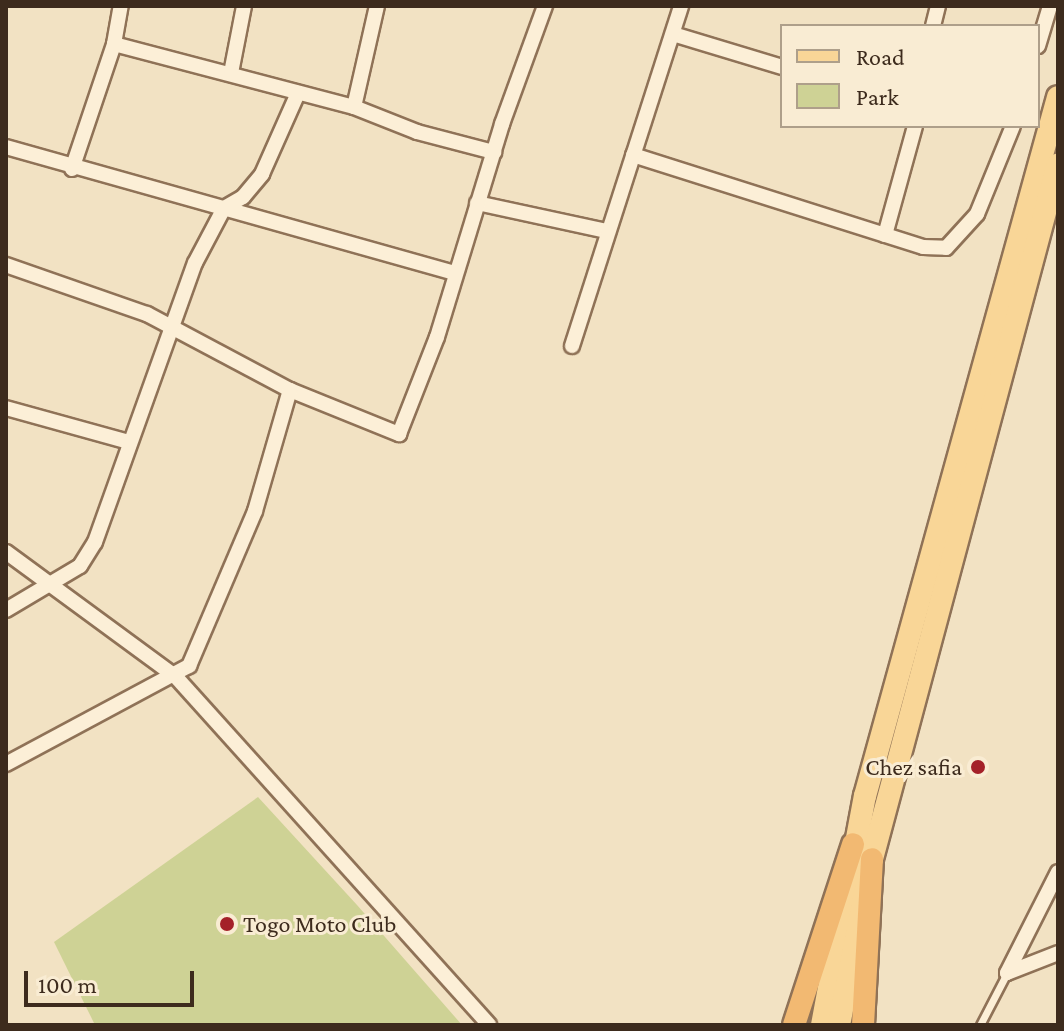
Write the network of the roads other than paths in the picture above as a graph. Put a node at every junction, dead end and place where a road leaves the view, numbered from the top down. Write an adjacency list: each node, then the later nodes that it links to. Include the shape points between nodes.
1 (121, 6): 9 (street)
2 (244, 6): 11 (street)
3 (377, 6): 14 (street)
4 (545, 6): 18 (street)
5 (681, 6): 7 (street)
6 (1050, 6): 8 (street)
7 (673, 34): 10 (street); 19 (street)
8 (1040, 39)
9 (114, 44): 11 (street); 21 (street)
10 (780, 66)
11 (231, 73): 12 (street)
12 (298, 93): 14 (street); 23 (street, via 262,174 243,197)
13 (1058, 97): 38 (main road)
14 (354, 107): 18 (street, via 417,132)
15 (914, 128): 25 (street)
16 (1012, 128): 25 (street, via 989,192 956,243 934,249)
17 (6, 147): 21 (street)
18 (494, 152): 22 (street)
19 (633, 155): 24 (street); 25 (street)
20 (1058, 164): 39 (main road)
21 (72, 169): 23 (street)
22 (477, 203): 24 (street); 27 (street)
23 (224, 208): 27 (street); 28 (street, via 195,263)
24 (606, 231): 29 (street)
25 (885, 235)
26 (6, 265): 28 (street)
27 (455, 273): 30 (street, via 407,424 399,434)
28 (171, 327): 30 (street); 32 (street)
29 (572, 346)
30 (290, 390): 36 (street, via 227,586 189,666)
31 (6, 408): 32 (street)
32 (129, 442): 34 (street, via 95,542 80,566)
33 (6, 552): 34 (street)
34 (50, 587): 35 (street); 36 (street)
35 (6, 610)
36 (176, 677): 37 (street); 43 (street)
37 (6, 764)
38 (853, 844): 44 (highway); 45 (main road)
39 (872, 859): 46 (main road); 47 (highway)
40 (1058, 872): 42 (street)
41 (1058, 953): 42 (street)
42 (1007, 973): 48 (lane)
43 (489, 1025)
44 (794, 1025)
45 (822, 1025)
46 (839, 1025)
47 (863, 1025)
48 (980, 1025)

